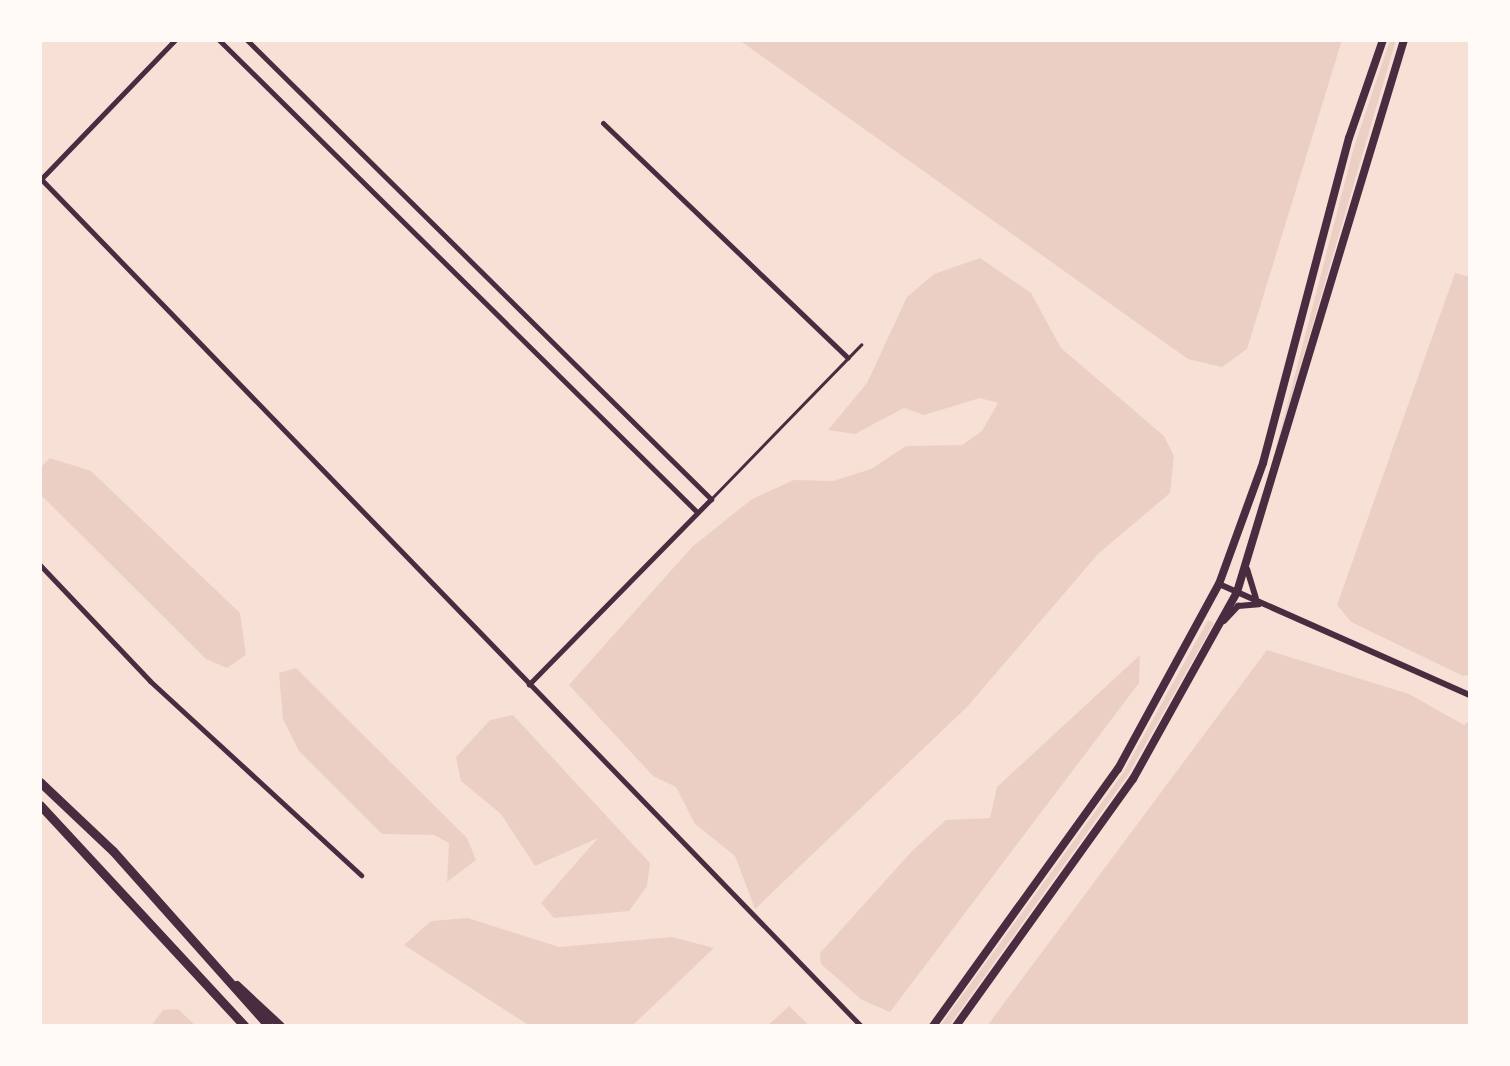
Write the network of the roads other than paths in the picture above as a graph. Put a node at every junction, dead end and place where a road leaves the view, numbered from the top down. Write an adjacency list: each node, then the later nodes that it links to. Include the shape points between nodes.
1 (175, 40): 7 (street)
2 (219, 40): 11 (street)
3 (247, 40): 10 (street)
4 (1384, 40): 14 (main road, via 1349,138 1263,463)
5 (1404, 40): 13 (main road)
6 (603, 122): 9 (street)
7 (41, 180): 18 (street)
8 (861, 345): 9 (lane)
9 (848, 358): 10 (lane)
10 (710, 498): 11 (street)
11 (697, 512): 18 (street)
12 (40, 565): 22 (street, via 150,681)
13 (1247, 566): 15 (main road); 16 (street, via 1249,591)
14 (1219, 584): 15 (street); 28 (main road, via 1118,768)
15 (1237, 592): 16 (street); 17 (main road)
16 (1265, 605): 17 (street, via 1238,606); 19 (street)
17 (1223, 622): 29 (main road, via 1133,780)
18 (528, 684): 27 (street)
19 (1470, 695)
20 (40, 782): 23 (highway)
21 (40, 806): 24 (highway)
22 (361, 876)
23 (212, 961): 25 (highway); 26 (main road)
24 (245, 1026)
25 (269, 1026)
26 (282, 1026)
27 (861, 1026)
28 (934, 1026)
29 (956, 1026)

